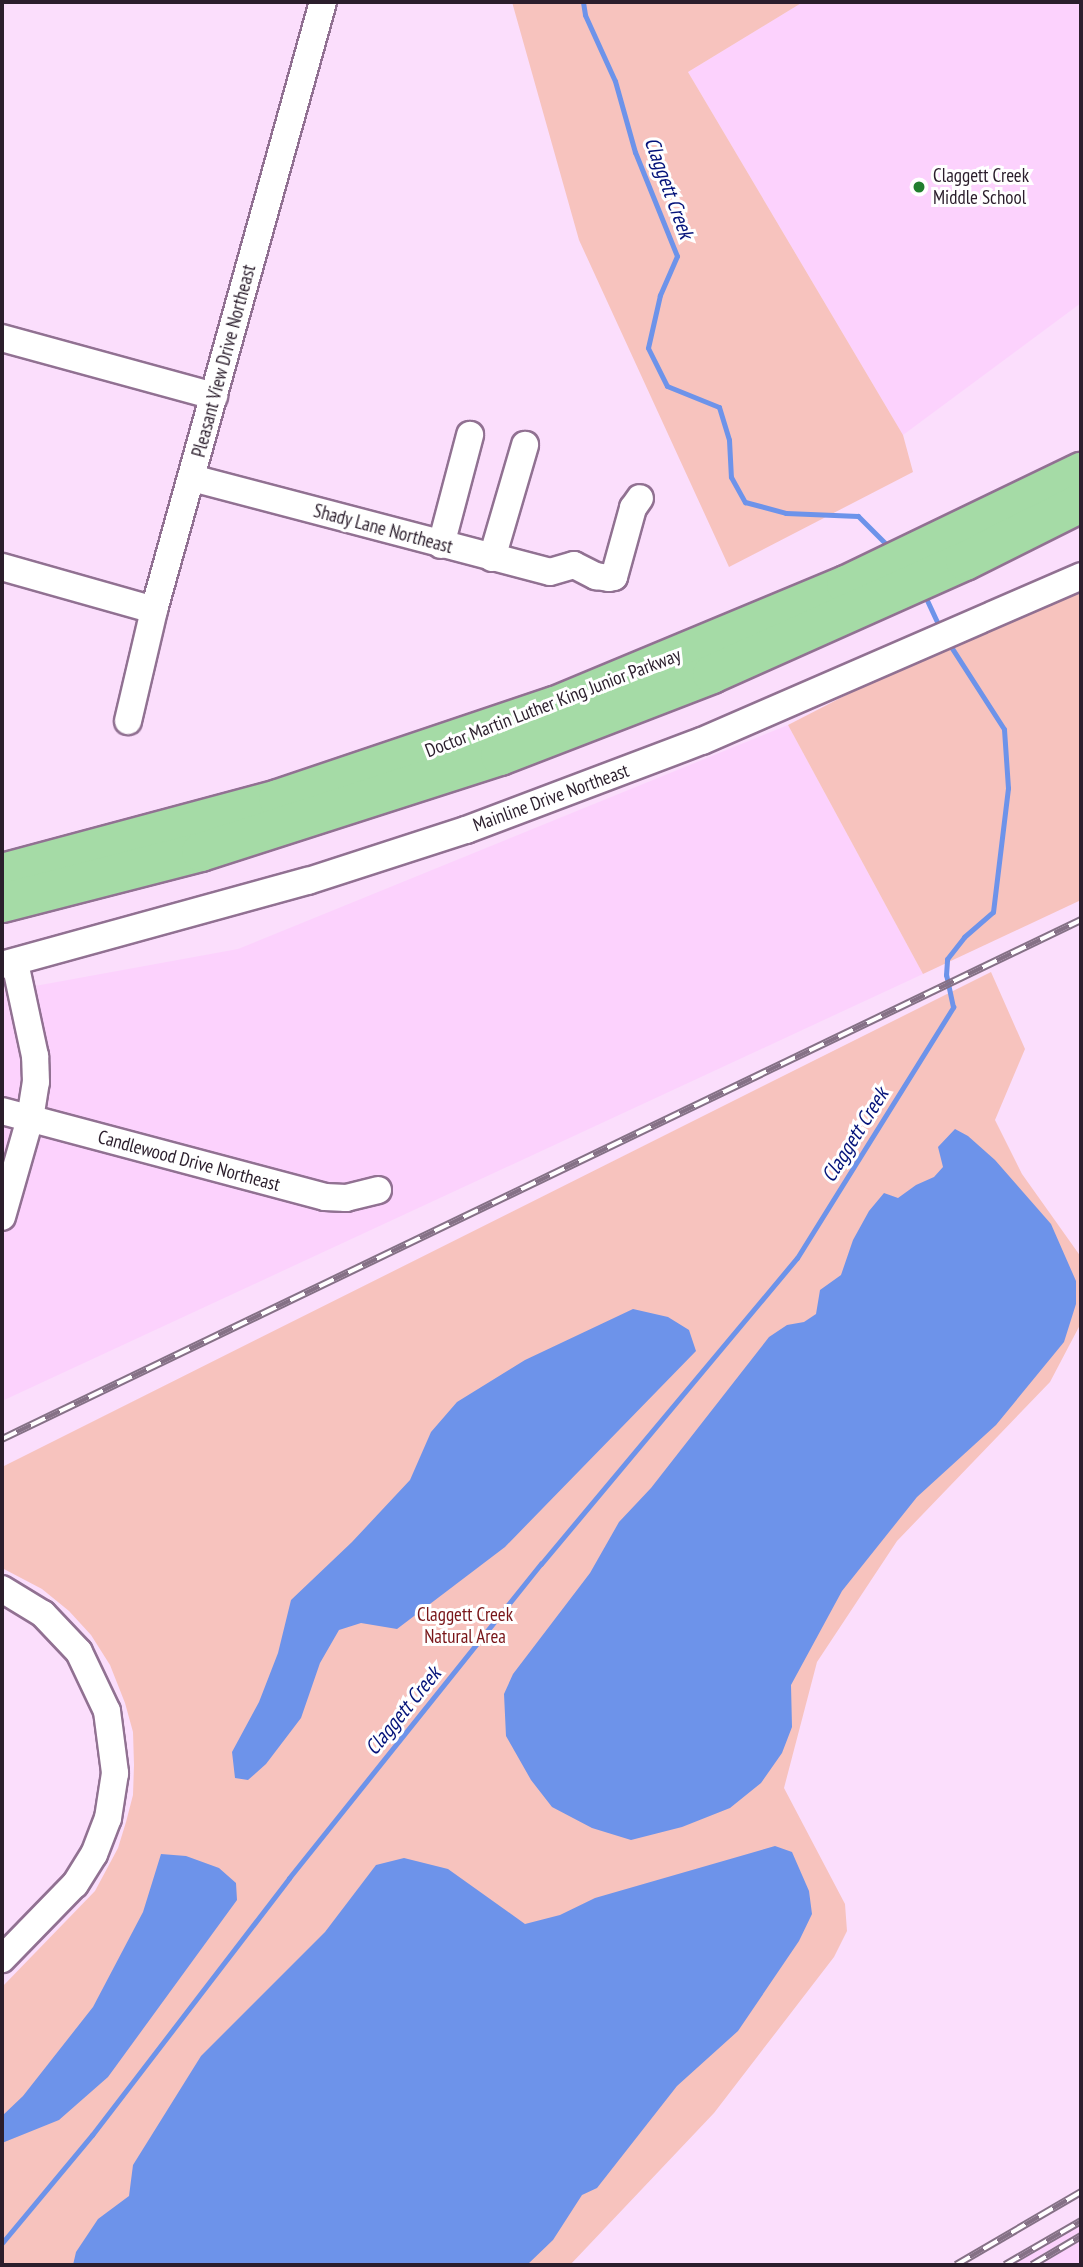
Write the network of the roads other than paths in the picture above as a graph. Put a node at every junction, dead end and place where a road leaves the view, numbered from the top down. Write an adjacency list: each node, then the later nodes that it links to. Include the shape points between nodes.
1 (323, 2): 3 (street, Pleasant View Drive Northeast)
2 (2, 338): 3 (street)
3 (214, 396): 7 (street, Pleasant View Drive Northeast)
4 (470, 435): 10 (street)
5 (525, 445): 12 (street)
6 (1081, 472): 11 (highway, Doctor Martin Luther King Junior Parkway)
7 (192, 478): 10 (street, Shady Lane Northeast); 16 (street, Pleasant View Drive Northeast)
8 (640, 498): 12 (street, Shady Lane Northeast, via 633,508 614,577 596,576 574,565 550,572)
9 (1081, 503): 11 (highway, Doctor Martin Luther King Junior Parkway)
10 (441, 545): 12 (street, Shady Lane Northeast)
11 (960, 548): 15 (highway, Doctor Martin Luther King Junior Parkway)
12 (492, 558)
13 (2, 567): 16 (street)
14 (1081, 576): 20 (street, Mainline Drive Northeast, via 702,741 466,830 308,881)
15 (853, 597): 18 (highway, Doctor Martin Luther King Junior Parkway, via 384,765 194,824); 19 (highway, Doctor Martin Luther King Junior Parkway, via 630,707 413,786 201,852)
16 (154, 610): 17 (street, Pleasant View Drive Northeast)
17 (128, 721)
18 (2, 873)
19 (2, 903)
20 (8, 964): 22 (street, via 35,1056)
21 (2, 1111): 22 (street, Candlewood Drive Northeast)
22 (30, 1119): 23 (street, Candlewood Drive Northeast, via 325,1197 346,1198); 24 (street)
23 (377, 1190)
24 (2, 1217)
25 (2, 1589): 26 (street, via 44,1614 79,1652 107,1711 115,1773 108,1818 94,1854 75,1884)
26 (2, 1959)

